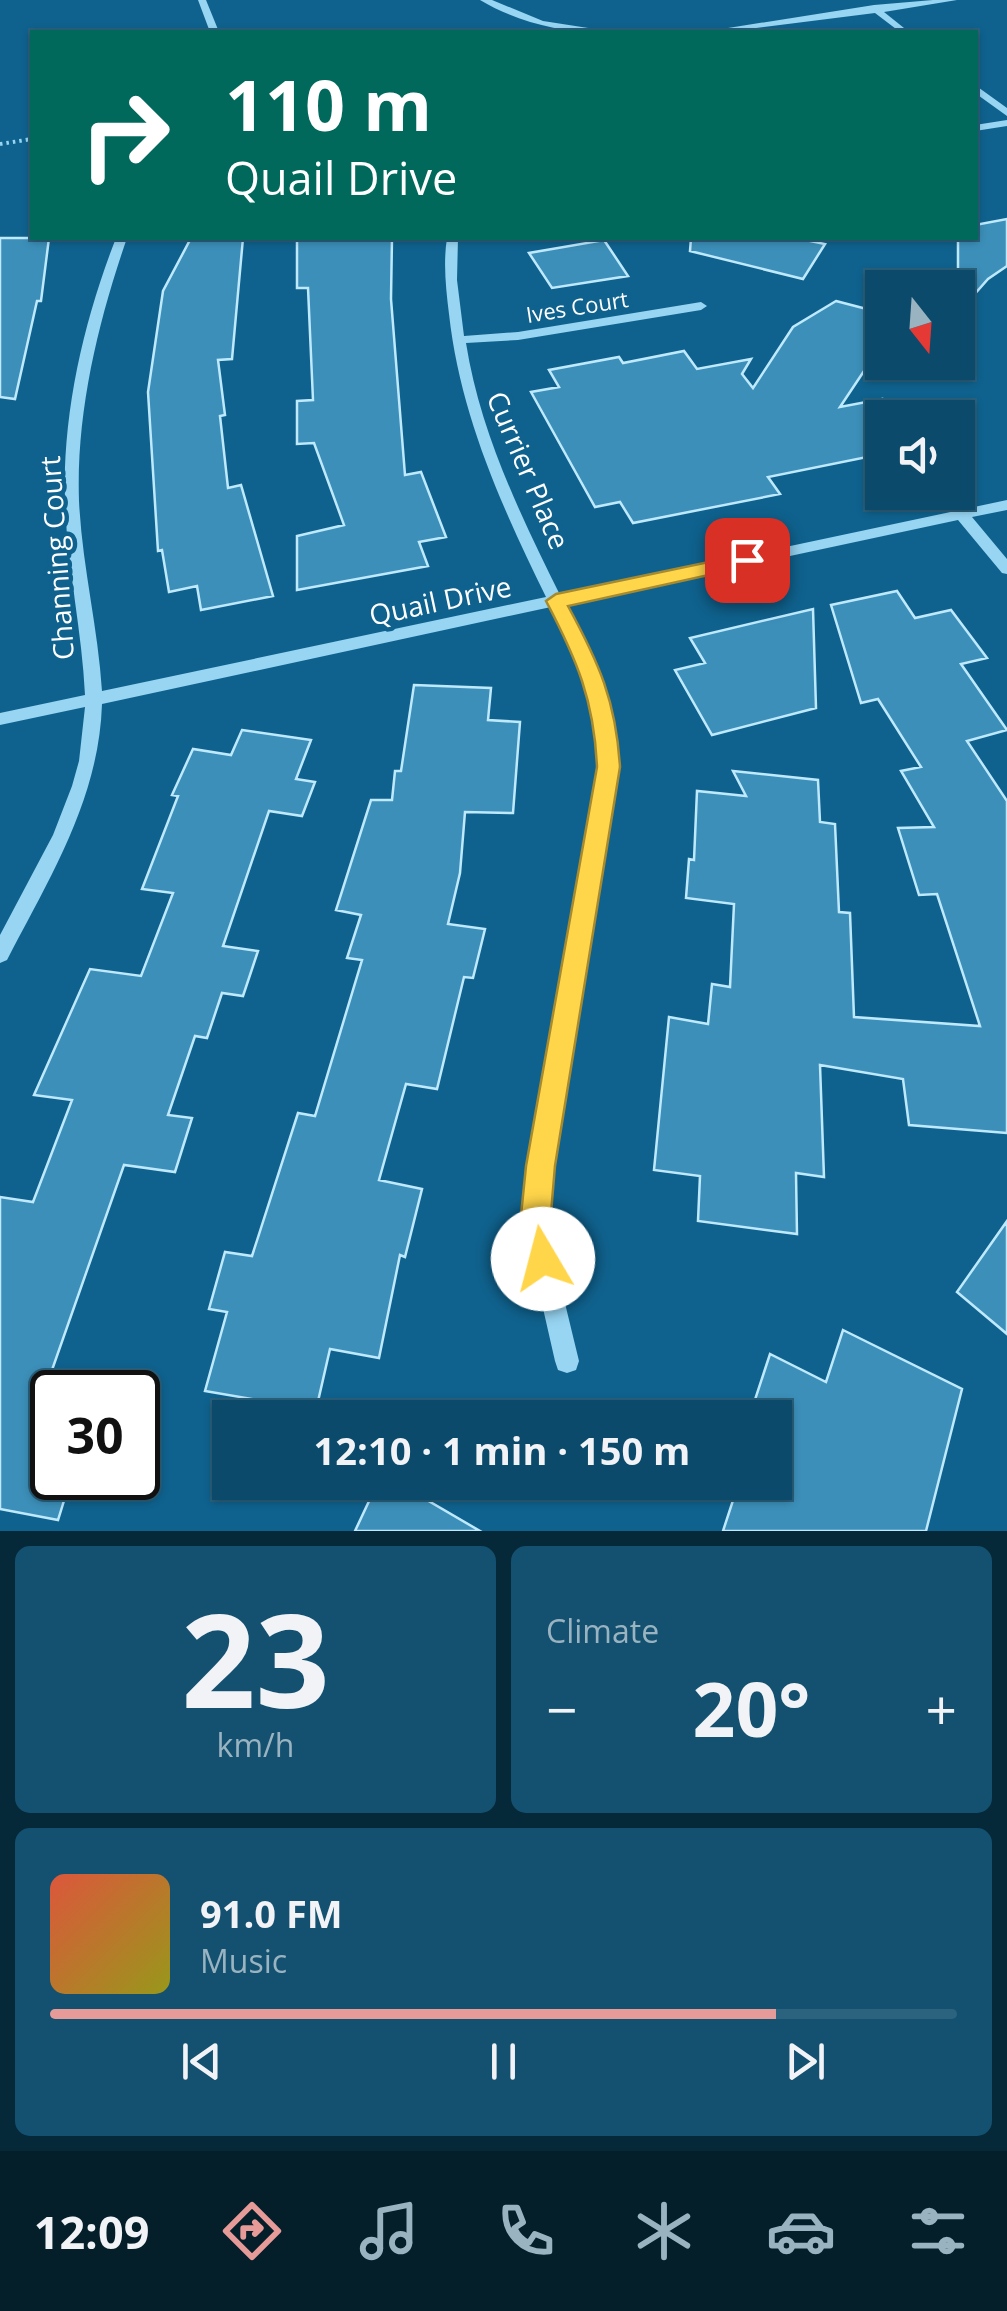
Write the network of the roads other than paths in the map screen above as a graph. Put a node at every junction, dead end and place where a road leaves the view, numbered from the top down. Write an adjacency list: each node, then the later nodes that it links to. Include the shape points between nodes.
1 (202, 0): 6 (street)
2 (484, 0): 7 (street, via 541,23)
3 (864, 0): 5 (street)
4 (953, 0): 5 (street)
5 (876, 10): 8 (street); 9 (street)
6 (214, 30)
7 (593, 30)
8 (723, 30)
9 (902, 30)
10 (978, 90): 11 (street)
11 (1007, 113)
12 (1007, 123): 13 (street)
13 (978, 128)
14 (121, 240): 22 (street, Channing Court, via 72,441 72,506)
15 (452, 240): 17 (street, Currier Place)
16 (702, 306): 17 (street, Ives Court)
17 (458, 340): 21 (street, Currier Place, via 466,395 482,439)
18 (1007, 505): 19 (street, Quail Drive)
19 (962, 515): 20 (street); 21 (street, Quail Drive)
20 (1007, 569)
21 (556, 601): 22 (street, Quail Drive); 25 (street, Currier Place, via 590,665 606,718 609,767 535,1225)
22 (94, 700): 23 (street, Quail Drive); 24 (street, Channing Court, via 88,762)
23 (0, 719)
24 (0, 954)
25 (568, 1361)

